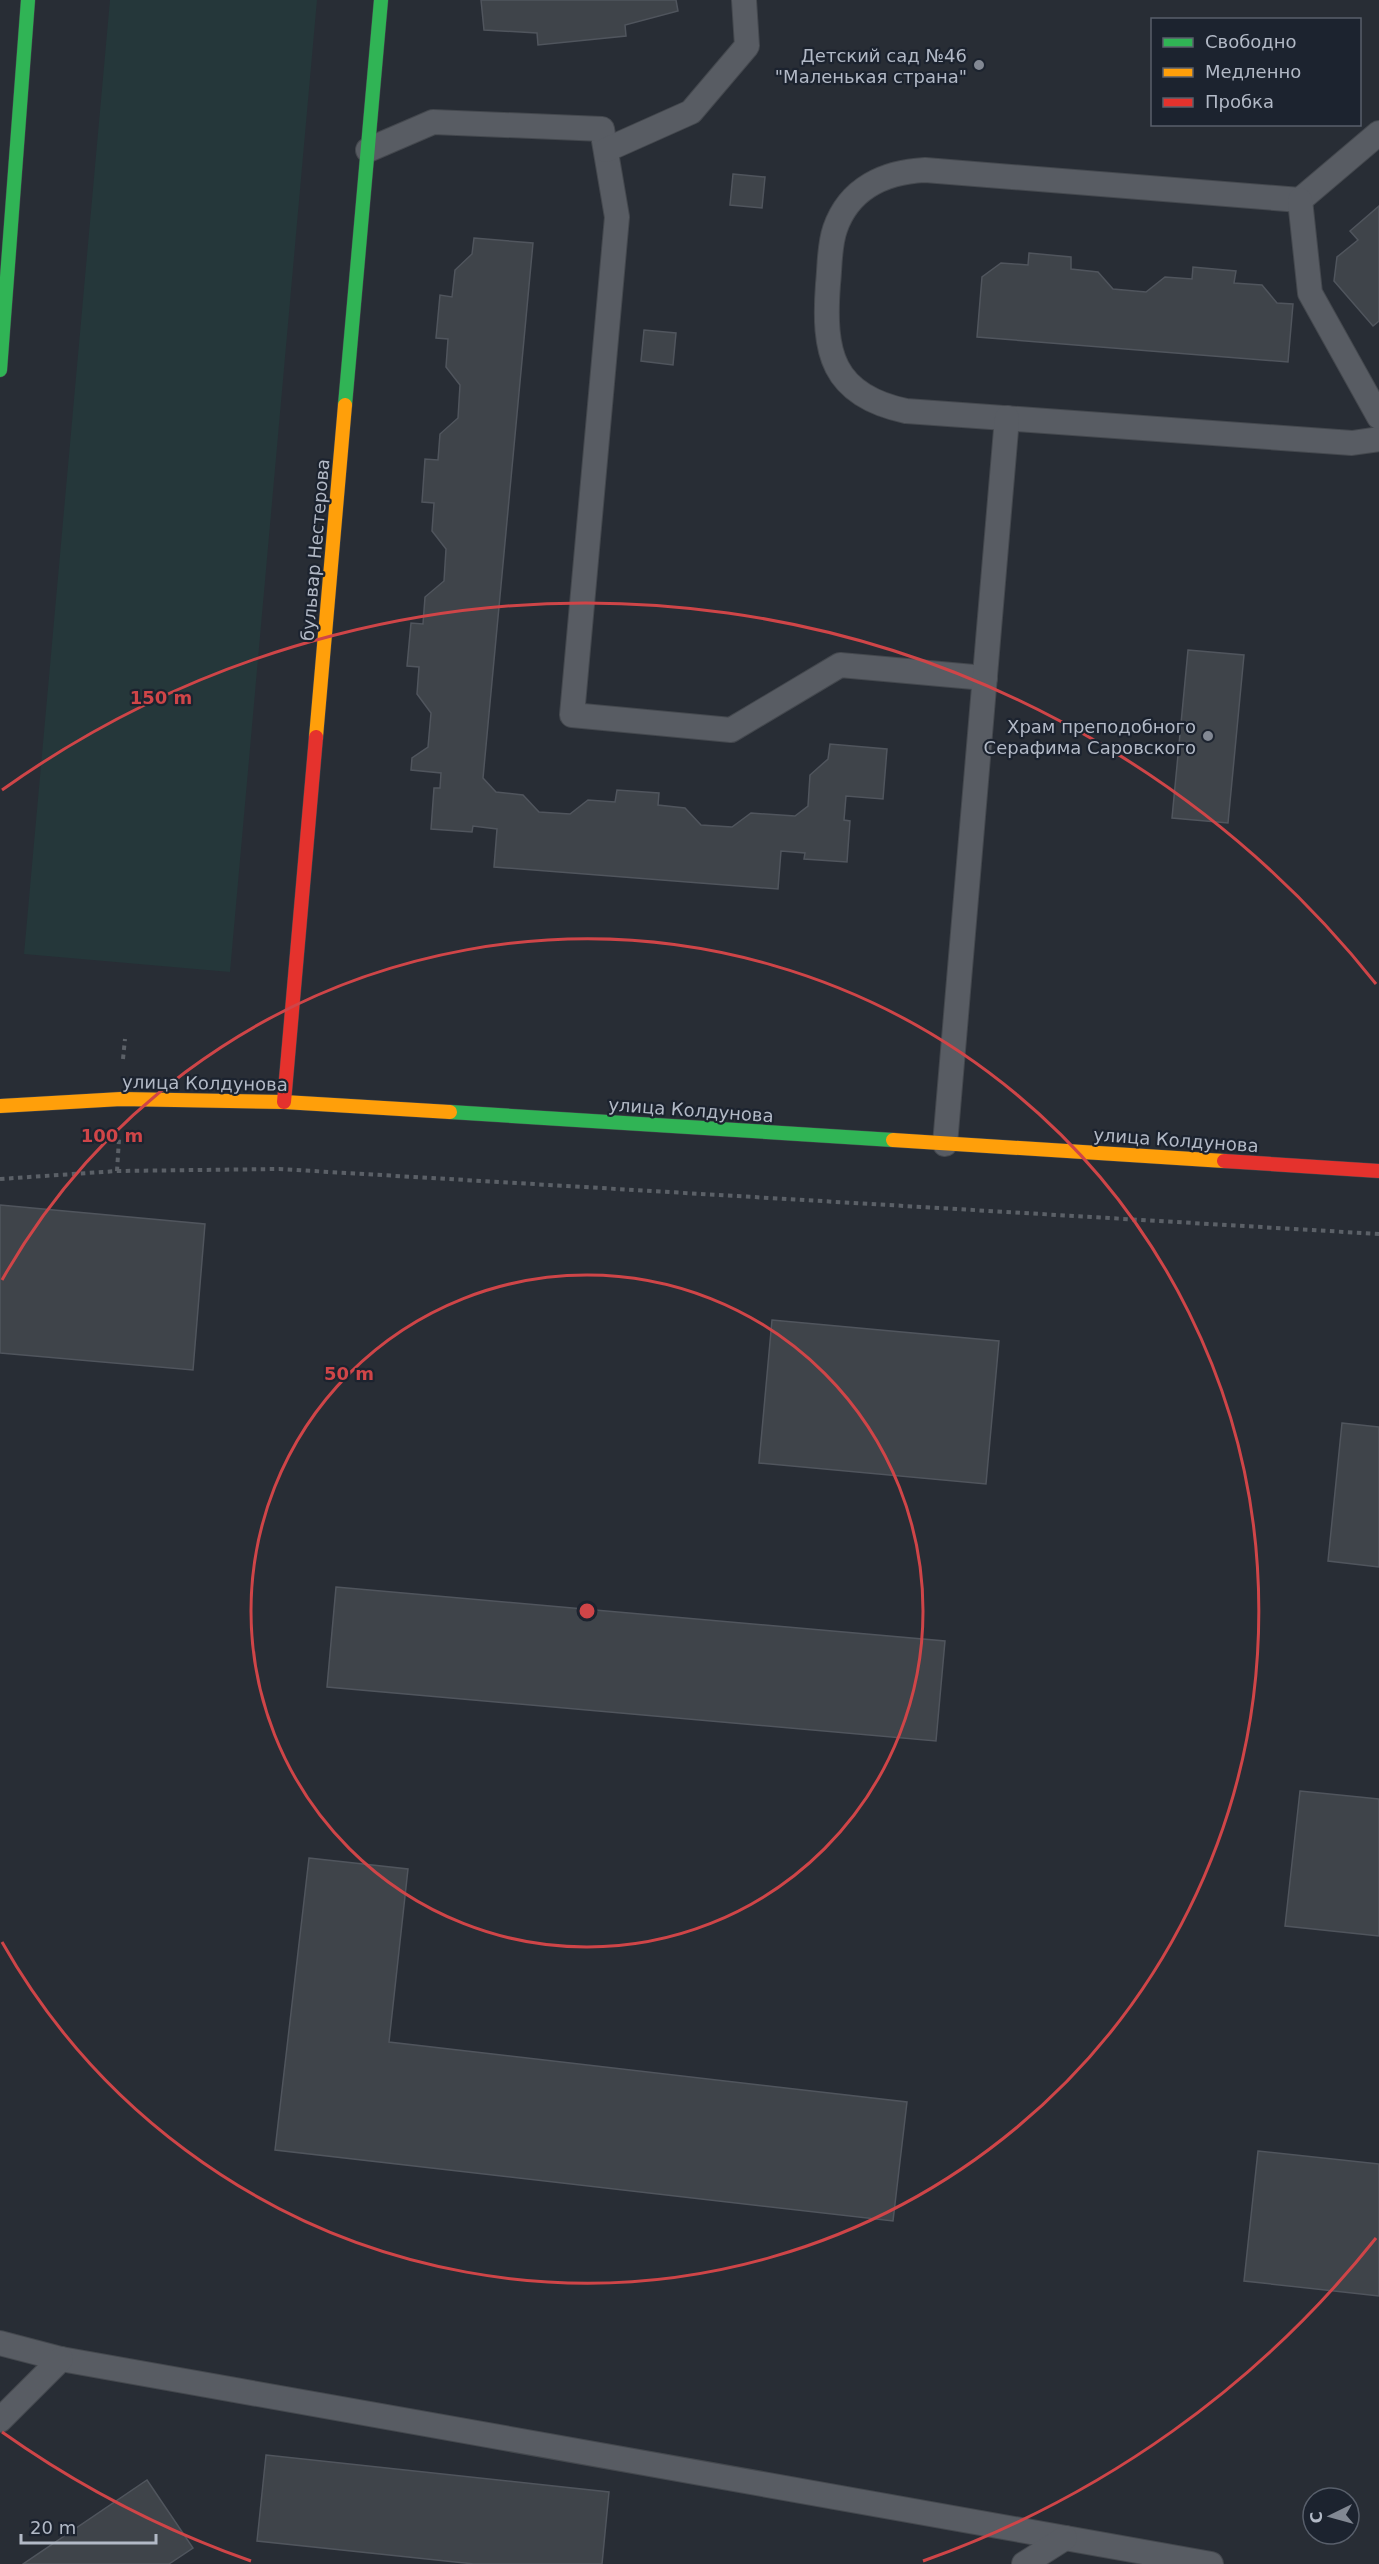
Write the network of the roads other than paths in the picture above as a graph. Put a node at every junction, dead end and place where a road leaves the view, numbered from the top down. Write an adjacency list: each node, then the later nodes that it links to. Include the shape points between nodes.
1 (28, 0): 4 (street)
2 (381, 0): 6 (street, бульвар Нестерова)
3 (744, 0): 7 (lane, via 747,46 691,112)
4 (10, 90): 9 (street)
5 (1379, 133): 8 (lane)
6 (368, 150): 7 (lane, via 433,122 602,129); 14 (street, бульвар Нестерова)
7 (606, 150): 13 (lane, via 617,217 572,715 731,730 840,665)
8 (1300, 200): 10 (lane, via 1310,293); 11 (lane, via 925,170 902,171 861,191 836,228 830,262 826,317 827,340 834,362 864,396 884,406)
9 (0, 370)
10 (1379, 417)
11 (1008, 418): 12 (lane, via 1352,443); 13 (lane)
12 (1379, 439)
13 (985, 678): 16 (lane)
14 (284, 1102): 15 (street, улица Колдунова, via 121,1099); 16 (street, улица Колдунова)
15 (0, 1106)
16 (945, 1144): 17 (street, улица Колдунова)
17 (1379, 1171)
18 (0, 2343): 19 (lane)
19 (61, 2359): 20 (lane); 21 (lane)
20 (0, 2420)
21 (1065, 2538): 22 (lane); 23 (lane)
22 (1024, 2564)
23 (1211, 2564)

